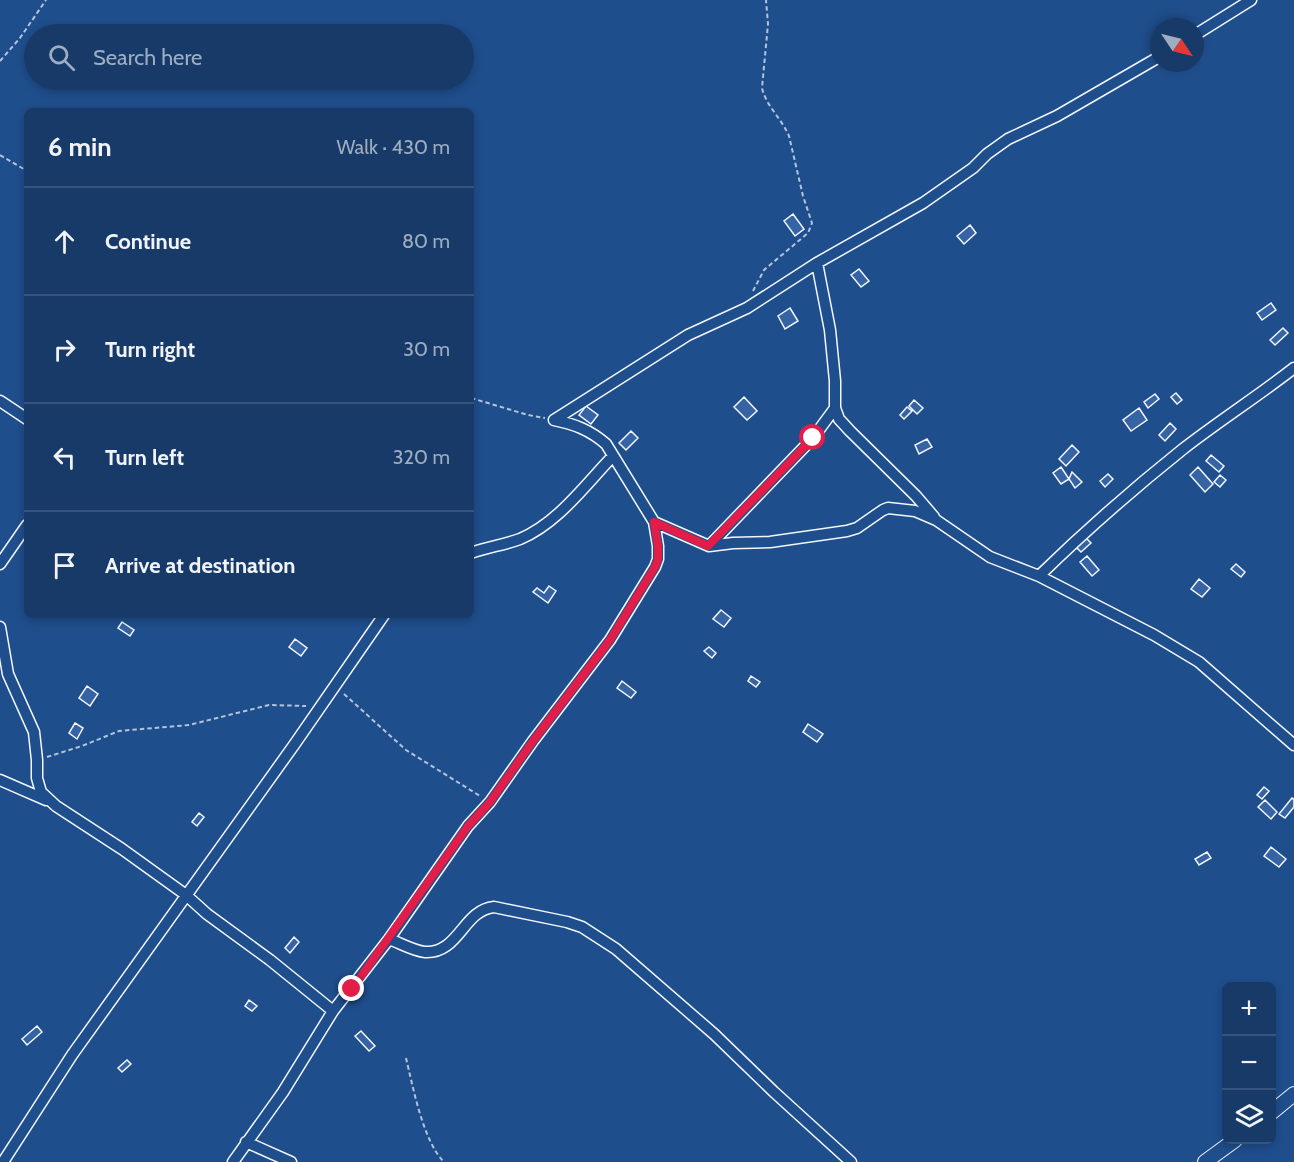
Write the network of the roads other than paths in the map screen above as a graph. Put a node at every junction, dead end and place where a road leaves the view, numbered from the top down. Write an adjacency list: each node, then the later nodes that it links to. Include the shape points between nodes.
1 (1251, 0): 2 (street)
2 (1204, 29)
3 (1150, 62): 4 (street, via 1057,116 1008,139 923,203)
4 (817, 263): 7 (street, via 830,330); 9 (street, via 747,308 688,335 554,420 596,435)
5 (1294, 368): 16 (street, via 1138,486)
6 (0, 401): 8 (street)
7 (835, 408): 10 (street, via 839,419); 13 (street, via 813,438)
8 (24, 417)
9 (613, 456): 11 (street); 14 (street, via 560,512 536,531 519,540)
10 (936, 520): 13 (street, via 915,511 888,508 847,531); 16 (street, via 990,557)
11 (654, 522): 13 (street); 23 (street, via 658,559 610,640 468,826)
12 (24, 529): 15 (street)
13 (708, 546)
14 (474, 552)
15 (0, 564)
16 (1039, 576): 19 (street, via 1199,662)
17 (382, 618): 22 (street)
18 (0, 627): 21 (street, via 8,674 32,723 38,786)
19 (1294, 745)
20 (0, 780): 21 (street)
21 (51, 802): 22 (street)
22 (186, 895): 24 (street); 29 (street, via 72,1054)
23 (389, 939): 24 (street); 32 (street, via 424,952 438,950 447,947 479,912 494,907 582,927 616,949 658,985)
24 (333, 1011): 27 (street, via 283,1092)
25 (1294, 1094): 26 (street)
26 (1276, 1109)
27 (246, 1142): 30 (street); 31 (street)
28 (1230, 1144): 33 (street)
29 (3, 1162)
30 (233, 1162)
31 (291, 1162)
32 (851, 1162)
33 (1205, 1162)

